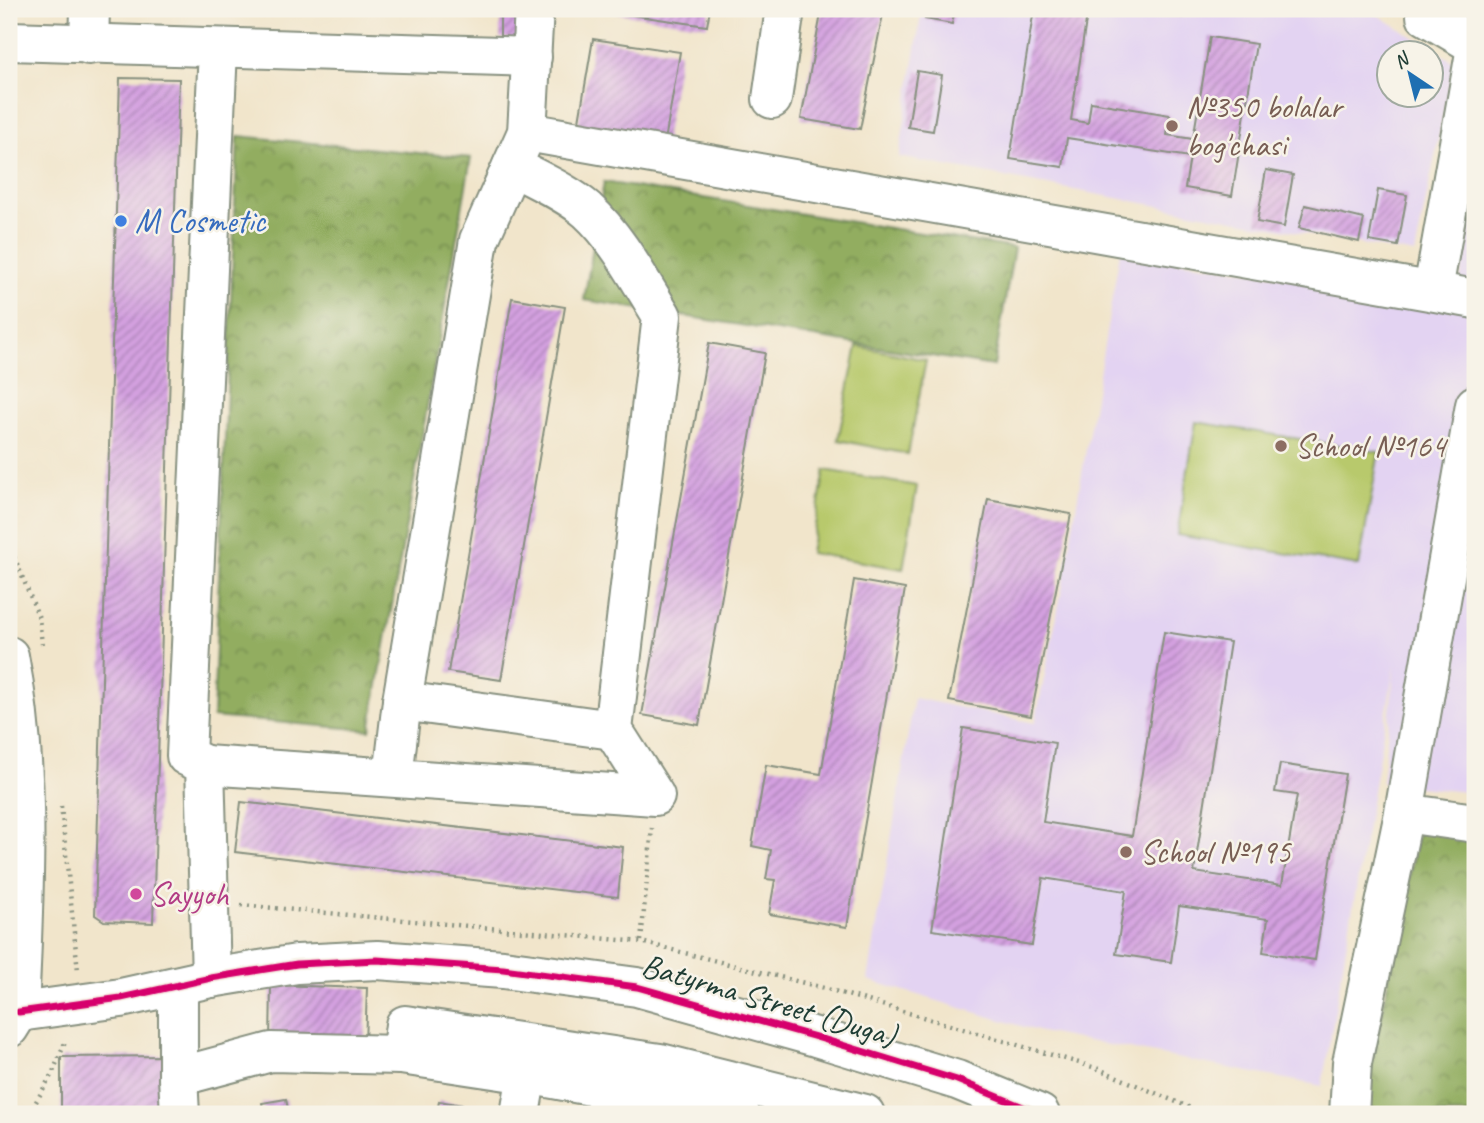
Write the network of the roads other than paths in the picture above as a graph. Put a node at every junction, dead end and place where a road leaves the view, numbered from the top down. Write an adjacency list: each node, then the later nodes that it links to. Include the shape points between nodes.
1 (534, 9): 9 (street)
2 (785, 9): 10 (street)
3 (1426, 9): 6 (street, via 1426,16)
4 (90, 27): 5 (street); 7 (street)
5 (9, 41)
6 (1475, 45)
7 (218, 49): 9 (street); 19 (street, via 186,756)
8 (1475, 53): 13 (street)
9 (533, 57): 11 (street)
10 (772, 99)
11 (527, 132): 12 (street); 13 (street)
12 (512, 166): 17 (street, via 479,240); 18 (street, via 587,210 662,316)
13 (1433, 290): 14 (street)
14 (1475, 299)
15 (1475, 405): 21 (street)
16 (9, 656): 24 (street, via 22,758 26,851)
17 (402, 701): 18 (street); 20 (street)
18 (613, 730): 20 (street, via 655,796)
19 (205, 765): 20 (street); 23 (street)
20 (393, 777)
21 (1404, 813): 22 (street); 32 (street, via 1352,1063)
22 (1475, 823)
23 (194, 982): 24 (street, Batyrma Street (Duga)); 27 (street); 31 (street, Batyrma Street (Duga), via 279,965 377,960 503,969 637,986 957,1080)
24 (12, 1022)
25 (401, 1055): 26 (street); 27 (street, via 271,1052); 30 (street, via 405,1025 660,1063)
26 (527, 1074): 28 (street); 29 (street)
27 (179, 1096)
28 (727, 1113)
29 (520, 1114)
30 (865, 1114)
31 (1040, 1114)
32 (1349, 1114)

